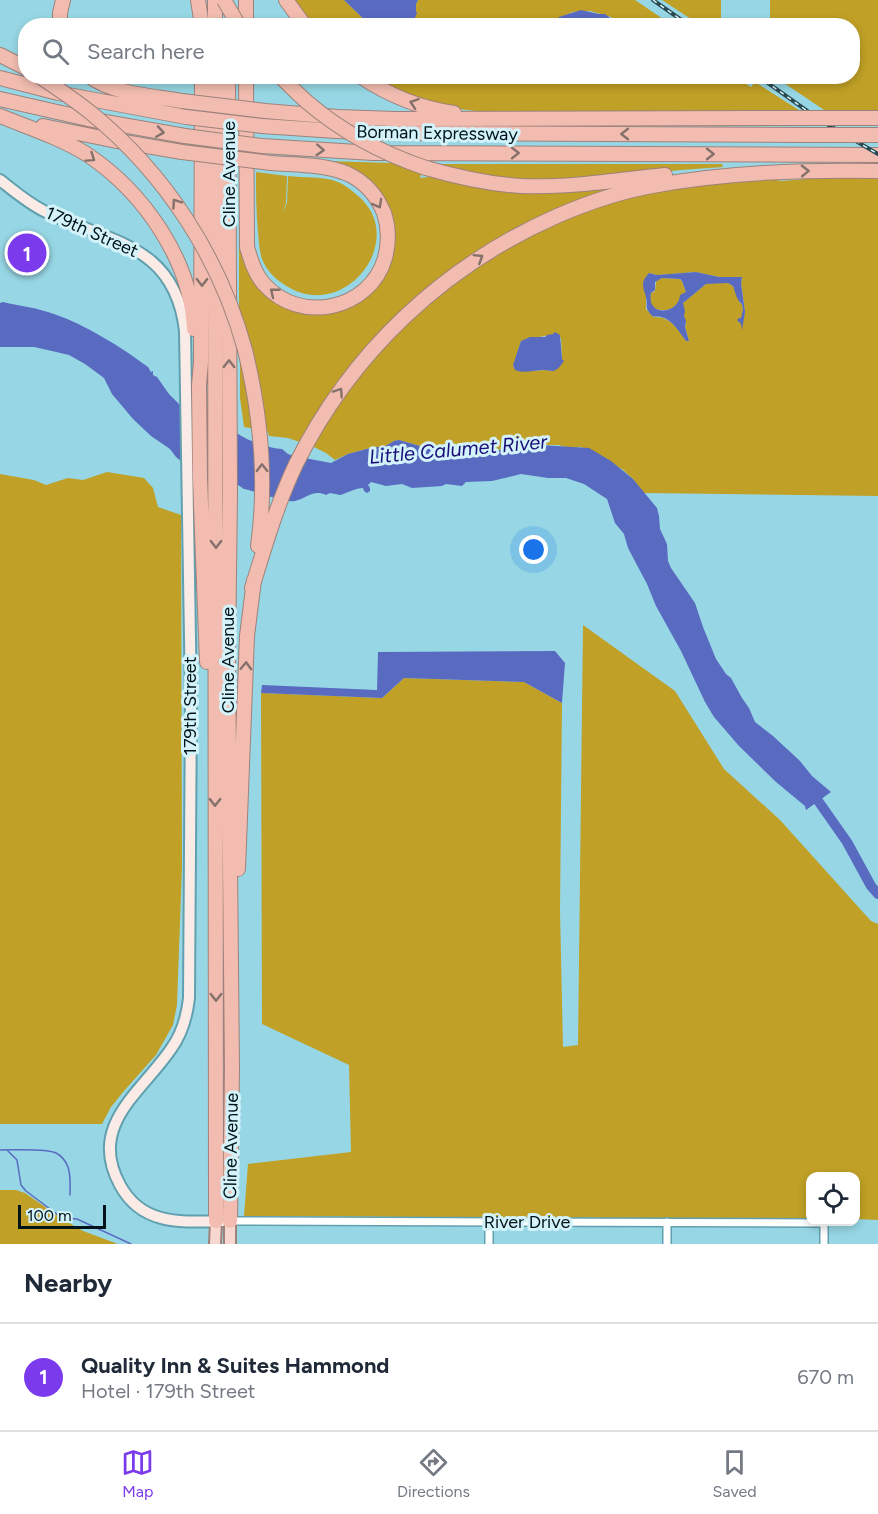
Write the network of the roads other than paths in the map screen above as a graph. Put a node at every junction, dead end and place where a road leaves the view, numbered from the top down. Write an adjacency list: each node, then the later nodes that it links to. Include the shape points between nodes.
1 (63, 0): 7 (highway)
2 (198, 0): 8 (highway)
3 (214, 0): 9 (highway)
4 (226, 0): 10 (highway); 11 (highway, bridge)
5 (246, 0): 12 (highway)
6 (286, 0): 13 (highway)
7 (60, 18)
8 (201, 18)
9 (215, 18)
10 (227, 18)
11 (234, 18)
12 (246, 18)
13 (299, 18)
14 (0, 55): 15 (highway)
15 (18, 64)
16 (0, 78): 17 (highway, Borman Expressway, one-way to 16, bridge)
17 (18, 83)
18 (23, 84): 31 (highway, Borman Expressway, one-way to 18, bridge, via 326,131 186,117)
19 (50, 84): 42 (highway, one-way to 19, bridge, via 256,400 245,350 216,271 164,187 112,131)
20 (102, 84): 29 (highway, bridge, via 182,101 265,111 338,117)
21 (202, 84): 40 (highway, one-way to 40)
22 (215, 84): 43 (highway, Cline Avenue, one-way to 43)
23 (228, 84): 44 (highway, Cline Avenue, one-way to 23)
24 (246, 84): 36 (highway, one-way to 24, bridge)
25 (289, 84): 38 (highway, bridge, via 339,126 375,146 426,168 489,183 577,184 711,172)
26 (374, 84): 29 (highway, one-way to 26, via 462,114 417,104)
27 (0, 99): 32 (highway, Borman Expressway, one-way to 32, bridge, via 185,136 262,146 373,153)
28 (0, 116): 33 (highway, one-way to 33, bridge, via 112,140); 40 (highway, one-way to 40, via 87,154 110,171 151,216 181,270 190,298)
29 (513, 118): 30 (highway, bridge)
30 (878, 118)
31 (878, 135)
32 (878, 154)
33 (247, 160)
34 (247, 160): 35 (highway, one-way to 35, bridge, via 340,171 358,180 375,196 388,228 387,252 378,275 357,297 330,307 308,308 285,301 264,284 250,261)
35 (247, 160)
36 (247, 160)
37 (878, 171): 38 (highway, one-way to 37)
38 (770, 172): 42 (highway, one-way to 38, via 343,386 410,310 474,260 548,220 610,196 683,181)
39 (0, 180): 41 (street, 179th Street, via 43,210 144,254 173,287 184,318)
40 (199, 385): 41 (highway)
41 (194, 479): 43 (highway); 45 (street, 179th Street, via 189,998 176,1041 119,1115 110,1150 119,1184 141,1209 171,1221)
42 (268, 513): 44 (highway, one-way to 42, via 237,898 247,636 252,588)
43 (215, 767): 45 (highway, Cline Avenue, one-way to 45)
44 (230, 934): 46 (highway, Cline Avenue)
45 (216, 1221): 46 (street, 179th Street); 51 (main road, Cline Avenue)
46 (230, 1221): 47 (street, River Drive); 52 (main road, Cline Avenue)
47 (489, 1222): 48 (street, River Drive); 53 (street)
48 (667, 1222): 49 (street, River Drive); 54 (street)
49 (806, 1223)
50 (824, 1226): 55 (street)
51 (215, 1244)
52 (230, 1244)
53 (489, 1244)
54 (667, 1244)
55 (824, 1244)

